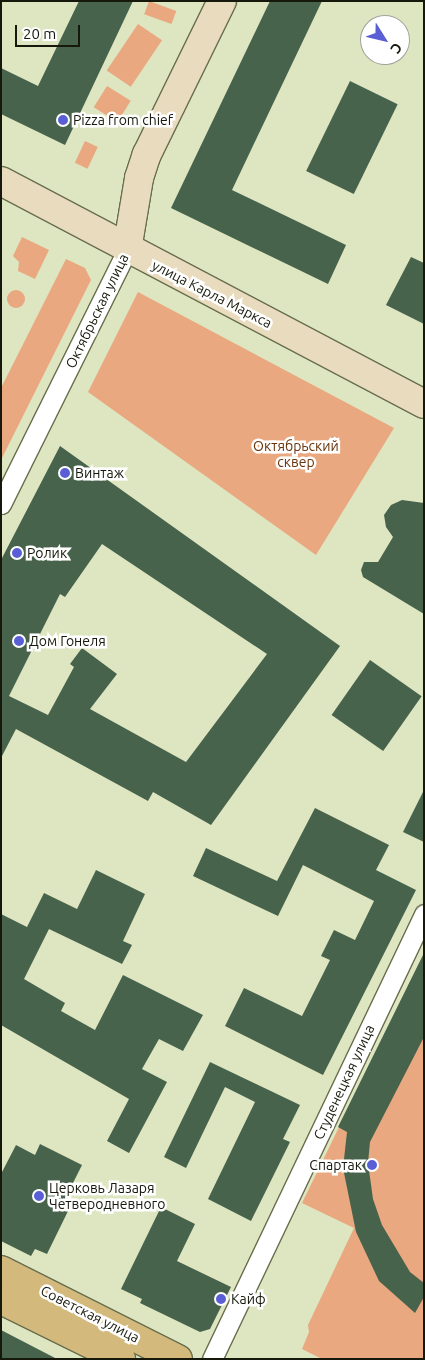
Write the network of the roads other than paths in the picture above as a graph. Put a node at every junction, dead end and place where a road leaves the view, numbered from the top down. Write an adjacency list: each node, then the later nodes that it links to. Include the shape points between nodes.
1 (222, 1): 3 (main road, Октябрьская улица, via 147,154 139,178)
2 (1, 181): 3 (main road, улица Карла Маркса)
3 (127, 250): 4 (main road, улица Карла Маркса); 5 (street, Октябрьская улица)
4 (424, 404)
5 (1, 504)
6 (424, 914): 11 (street, Студенецкая улица)
7 (1, 1270): 9 (main road, Советская улица)
8 (1, 1300): 9 (main road, Советская улица)
9 (105, 1347): 10 (main road, Советская улица)
10 (178, 1359)
11 (212, 1359)

